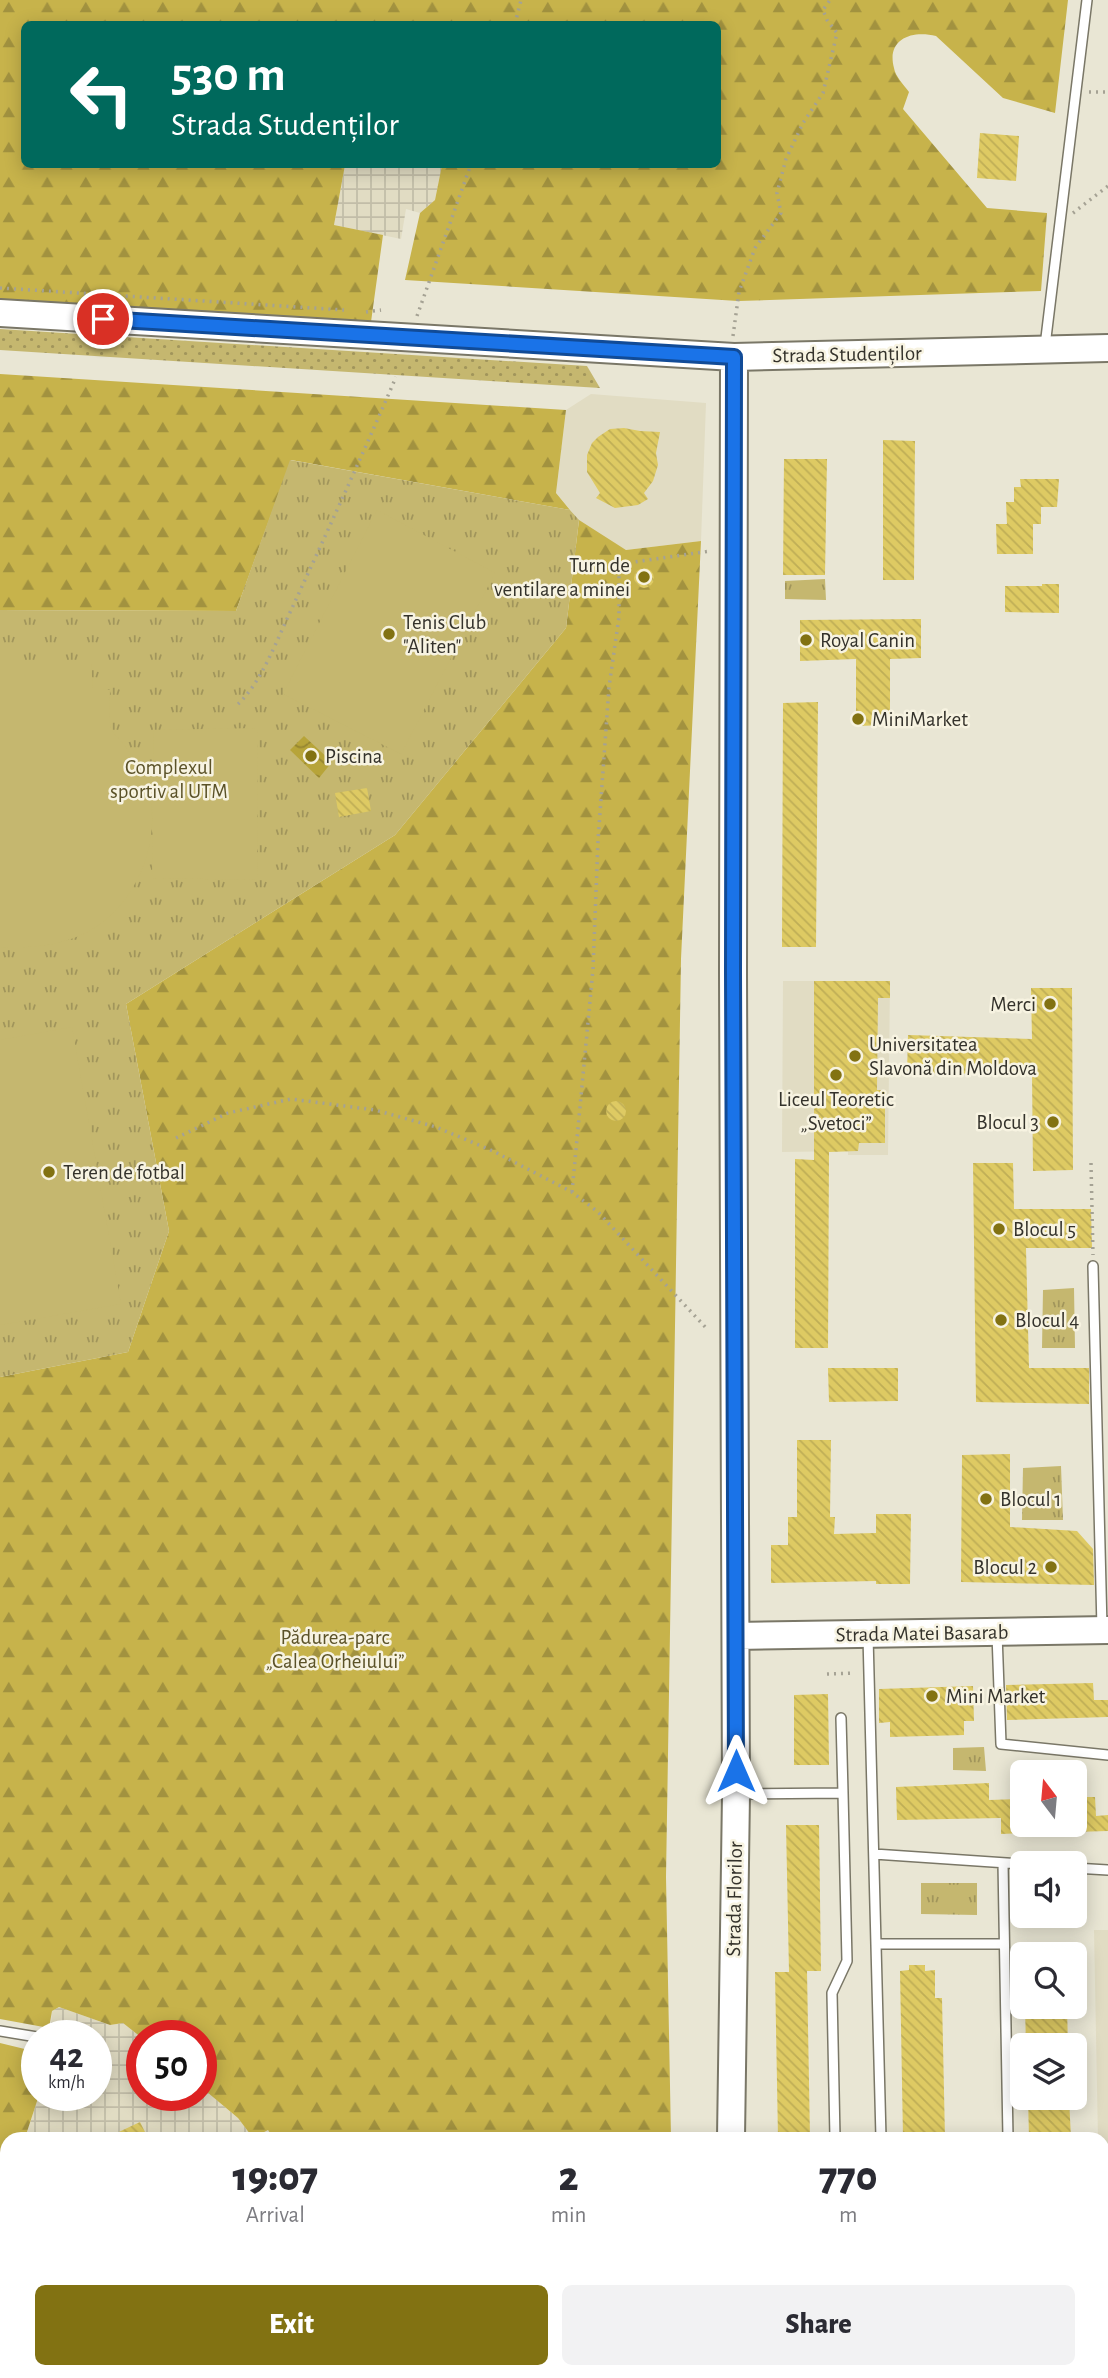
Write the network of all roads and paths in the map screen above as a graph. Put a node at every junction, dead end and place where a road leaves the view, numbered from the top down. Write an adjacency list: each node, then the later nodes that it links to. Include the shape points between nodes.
1 (522, 0): 4 (path)
2 (830, 0): 16 (path, via 823,10 837,33 822,93 786,159 777,193 781,213 755,248 739,292)
3 (1087, 0): 5 (lane)
4 (515, 21)
5 (1076, 92): 6 (path); 9 (lane)
6 (1108, 92)
7 (470, 168): 15 (path)
8 (1108, 186): 9 (path)
9 (1060, 222): 18 (lane)
10 (0, 288): 12 (path)
11 (381, 310): 13 (path)
12 (351, 311)
13 (364, 312)
14 (0, 313): 15 (main road, Strada Studenților)
15 (409, 338): 16 (main road, Strada Studenților)
16 (733, 347): 18 (main road, Strada Studenților); 30 (main road, Strada Florilor)
17 (1108, 348): 18 (main road, Strada Studenților)
18 (1044, 350)
19 (396, 377): 21 (path, via 276,641)
20 (710, 551): 24 (path, via 619,568 593,970)
21 (238, 704)
22 (176, 1138): 24 (path, via 228,1113 271,1102 337,1104 436,1127)
23 (1091, 1163): 25 (path)
24 (572, 1192): 26 (path, via 598,1212)
25 (1093, 1266): 27 (lane)
26 (708, 1330)
27 (1105, 1630): 28 (main road, Strada Matei Basarab)
28 (997, 1632): 29 (main road, Strada Matei Basarab); 34 (lane, via 1001,1744)
29 (868, 1634): 30 (main road, Strada Matei Basarab); 37 (lane)
30 (736, 1636): 36 (main road, Strada Florilor)
31 (854, 1673): 32 (path)
32 (827, 1674)
33 (841, 1718): 35 (lane)
34 (1108, 1755)
35 (843, 1793): 36 (lane); 47 (lane, via 847,1961 832,1993)
36 (736, 1794): 46 (main road, Strada Florilor)
37 (874, 1854): 38 (lane); 42 (lane)
38 (1003, 1863): 39 (lane); 43 (lane)
39 (1010, 1863)
40 (1087, 1869): 41 (lane)
41 (1108, 1870)
42 (876, 1944): 43 (lane); 48 (lane)
43 (1004, 1944): 49 (lane)
44 (0, 2031): 45 (lane)
45 (21, 2034)
46 (731, 2132)
47 (835, 2132)
48 (881, 2132)
49 (1008, 2132)

